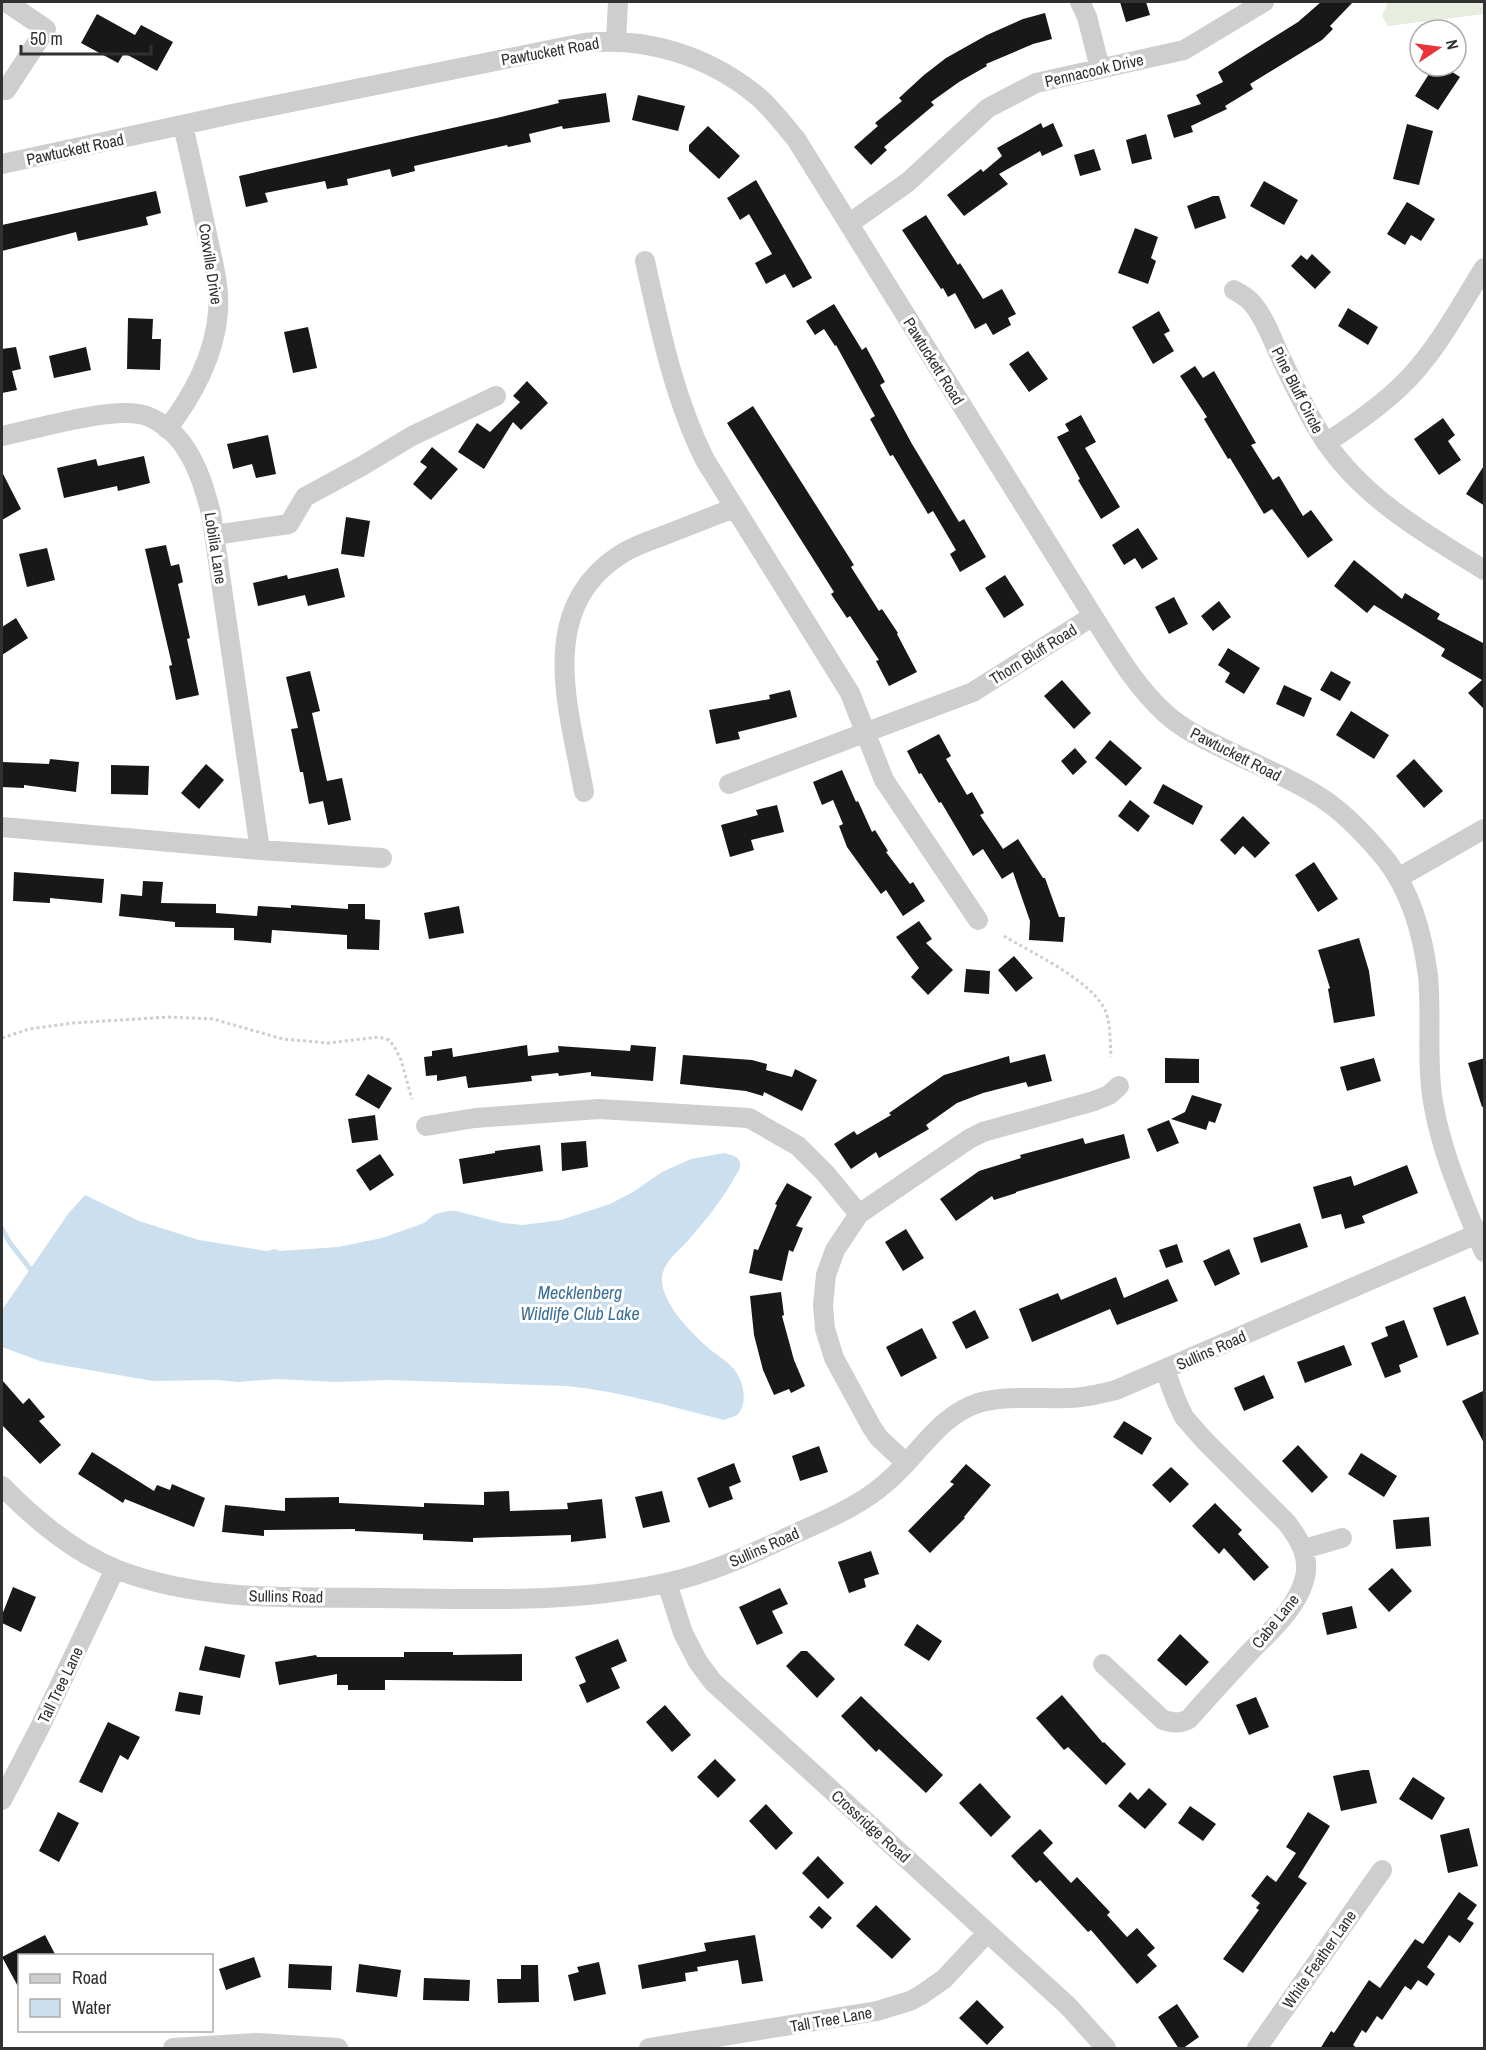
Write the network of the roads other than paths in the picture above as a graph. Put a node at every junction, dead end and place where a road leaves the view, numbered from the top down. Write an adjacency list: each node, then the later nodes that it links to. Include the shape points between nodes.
1 (6, 2): 7 (street, via 46,29 6,90)
2 (618, 2): 5 (street)
3 (1080, 2): 6 (street)
4 (1264, 2): 6 (street, Pennacook Drive, via 1184,50)
5 (616, 41): 8 (street, Pawtuckett Road, via 503,58); 10 (street, Pawtuckett Road, via 676,52 706,63 756,95 796,139)
6 (1100, 68): 10 (street, Pennacook Drive, via 1036,82 988,108 908,182)
7 (2, 88)
8 (183, 126): 9 (street, Pawtuckett Road); 15 (street, Coxville Drive, via 216,279 219,310 206,362)
9 (2, 164)
10 (850, 223): 21 (street, Pawtuckett Road)
11 (645, 261): 18 (street, via 660,331 690,429)
12 (1485, 268): 17 (street, via 1402,386)
13 (1234, 290): 17 (street, Pine Bluff Circle, via 1252,303 1264,322)
14 (496, 396): 19 (street, via 412,436 305,497 289,524)
15 (167, 429): 16 (street, Lobilia Lane, via 139,414 118,414); 19 (street, Lobilia Lane, via 195,464 212,513)
16 (2, 436)
17 (1326, 443): 20 (street, Pine Bluff Circle, via 1371,494)
18 (734, 508): 22 (street, via 850,693); 24 (street, via 625,552 591,580 576,603 566,633 564,661)
19 (214, 535): 27 (street, Lobilia Lane)
20 (1485, 570)
21 (1093, 616): 22 (street, Thorn Bluff Road, via 973,692); 29 (street, Pawtuckett Road, via 1144,692 1167,715 1193,734 1326,801 1364,834)
22 (865, 733): 23 (street, Thorn Bluff Road); 30 (street, via 884,780)
23 (729, 784)
24 (584, 792)
25 (2, 827): 27 (street)
26 (1485, 829): 29 (street)
27 (260, 850): 28 (street)
28 (382, 858)
29 (1398, 878): 34 (street, Pawtuckett Road, via 1416,919 1428,976 1430,1076 1440,1136 1455,1185)
30 (978, 920)
31 (1119, 1086): 33 (street, via 1094,1101 983,1132)
32 (426, 1126): 33 (street, via 475,1118 599,1109 749,1118 798,1146)
33 (859, 1214): 37 (street, via 835,1250 826,1275 825,1329 834,1358 871,1426)
34 (1481, 1232): 35 (street, Pawtuckett Road); 36 (street, Sullins Road)
35 (1485, 1252)
36 (1165, 1370): 37 (street, Sullins Road, via 1094,1396 978,1403 945,1421); 40 (street, via 1184,1417 1287,1523)
37 (906, 1463): 42 (street, Sullins Road, via 879,1489 844,1510 733,1561)
38 (2, 1486): 41 (street, Sullins Road, via 51,1531)
39 (1341, 1538): 40 (street)
40 (1304, 1549): 43 (street, Cabe Lane, via 1305,1578 1295,1601 1189,1719 1175,1724 1163,1720)
41 (115, 1569): 42 (street, Sullins Road, via 193,1590 242,1596 507,1600 599,1595); 44 (street, Tall Tree Lane)
42 (668, 1583): 46 (street, Crossridge Road, via 683,1633 713,1682)
43 (1103, 1664)
44 (2, 1800)
45 (1382, 1870): 51 (street, White Feather Lane)
46 (987, 1933): 49 (street, Tall Tree Lane, via 944,1979 910,2001 877,2011); 50 (street, Crossridge Road, via 1068,2006)
47 (173, 2049): 48 (street, via 258,2043)
48 (338, 2049)
49 (649, 2049)
50 (1106, 2049)
51 (1257, 2049)

